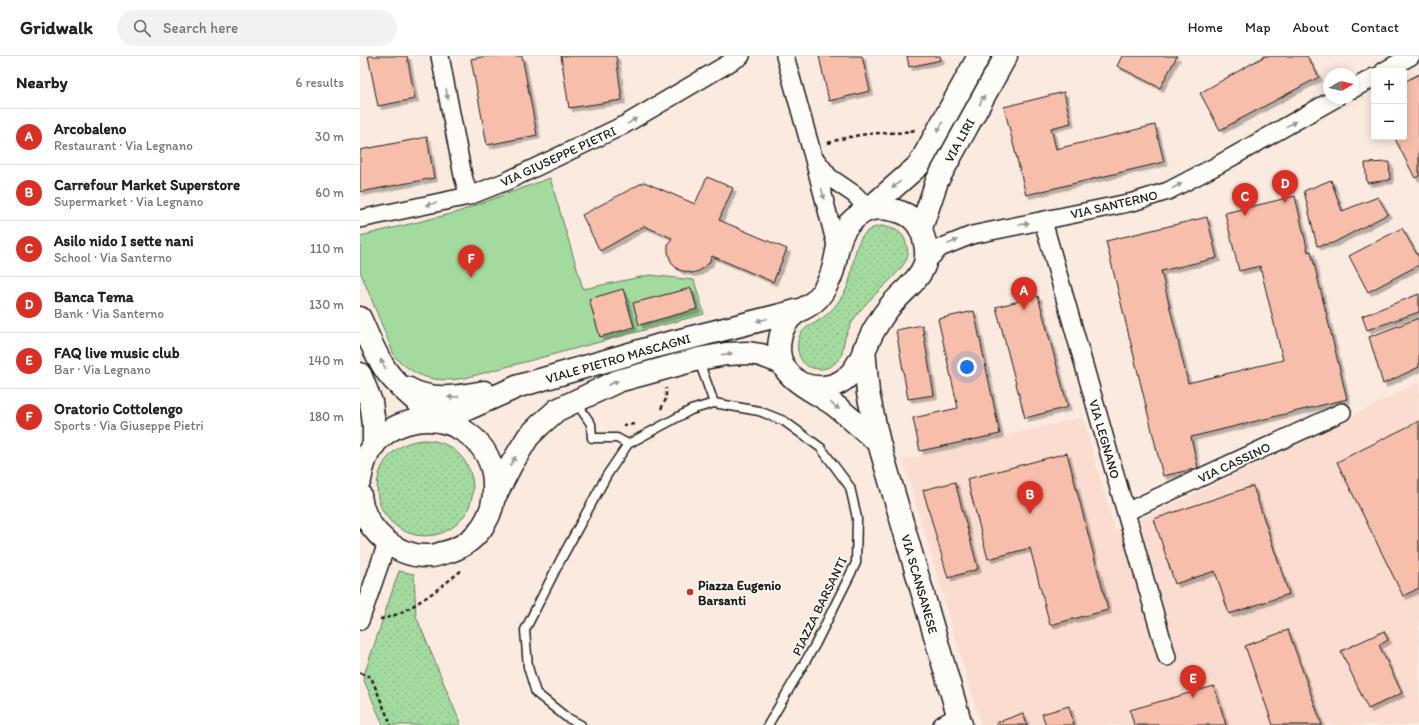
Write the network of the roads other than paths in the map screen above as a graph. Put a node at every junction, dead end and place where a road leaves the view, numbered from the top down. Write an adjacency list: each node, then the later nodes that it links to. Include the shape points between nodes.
1 (440, 56): 12 (street, one-way to 12, via 463,176)
2 (741, 56): 12 (street, VIA GIUSEPPE PIETRI, one-way to 2, via 624,125)
3 (784, 56): 11 (street)
4 (979, 56): 13 (main road, VIA LIRI, one-way to 13, via 919,165)
5 (1006, 56): 16 (main road, VIA LIRI, one-way to 5, via 937,181)
6 (1411, 56): 7 (street)
7 (1389, 68)
8 (1371, 79): 9 (street)
9 (1359, 86)
10 (1325, 104): 15 (street, VIA SANTERNO, one-way to 10, via 1134,202 1168,191)
11 (813, 154): 13 (street, via 828,177 854,194); 17 (street, one-way to 17)
12 (470, 196): 14 (street, VIA GIUSEPPE PIETRI, one-way to 14)
13 (869, 209): 16 (main road, via 898,210 912,218); 17 (main road, via 847,225)
14 (360, 219)
15 (1043, 220): 18 (street, VIA SANTERNO, one-way to 15, via 940,248 972,235); 38 (street, VIA LEGNANO)
16 (921, 228): 18 (main road, via 926,246)
17 (837, 249): 19 (main road, via 834,271 824,290 809,306)
18 (925, 263): 21 (main road, via 920,274 877,325)
19 (800, 310): 23 (main road, via 785,324 781,333 779,343); 27 (main road, VIALE PIETRO MASCAGNI, one-way to 27, via 657,346)
20 (360, 318): 25 (main road, VIALE PIETRO MASCAGNI, one-way to 20, via 384,367)
21 (864, 349): 26 (main road, via 852,372 838,383 820,388); 32 (main road, VIA SCANSANESE, via 868,393)
22 (699, 359): 23 (main road, VIALE PIETRO MASCAGNI, one-way to 23, via 748,353 761,355); 28 (main road, VIALE PIETRO MASCAGNI, one-way to 22, via 618,381); 29 (lane)
23 (782, 364): 26 (main road, via 791,376)
24 (360, 374): 34 (main road, via 370,402)
25 (398, 384): 27 (main road, one-way to 25, via 444,397 421,394); 31 (main road, VIALE PIETRO MASCAGNI)
26 (802, 384): 32 (main road, one-way to 32, via 832,404)
27 (519, 386): 31 (main road, VIALE PIETRO MASCAGNI)
28 (575, 400): 33 (lane, via 591,424 592,438 617,438); 37 (main road, VIALE PIETRO MASCAGNI, one-way to 28, via 528,437 557,410)
29 (714, 404): 33 (lane, PIAZZA BARSANTI, via 691,410); 45 (lane, PIAZZA BARSANTI, via 759,411 784,421 821,448 850,487 857,518 856,563 815,645)
30 (1342, 412): 38 (street, VIA CASSINO)
31 (440, 420): 34 (main road, VIALE PIETRO MASCAGNI, via 422,419 403,424 387,432); 37 (main road, VIALE PIETRO MASCAGNI, via 459,427 476,439 488,456 494,475)
32 (879, 443): 43 (main road, VIA SCANSANESE)
33 (628, 444): 44 (lane, PIAZZA BARSANTI, via 560,561 525,630 528,667 536,692 566,717)
34 (374, 445): 35 (main road, VIALE PIETRO MASCAGNI, via 363,464)
35 (360, 480)
36 (360, 495): 39 (main road, VIALE PIETRO MASCAGNI)
37 (495, 496): 40 (main road, VIALE PIETRO MASCAGNI, via 488,518 474,537 454,550 431,556 408,553)
38 (1126, 512): 42 (street, VIA LEGNANO)
39 (363, 521): 40 (main road, VIALE PIETRO MASCAGNI)
40 (387, 543): 41 (street)
41 (361, 618)
42 (1167, 657)
43 (954, 722)
44 (581, 725)
45 (768, 725)

